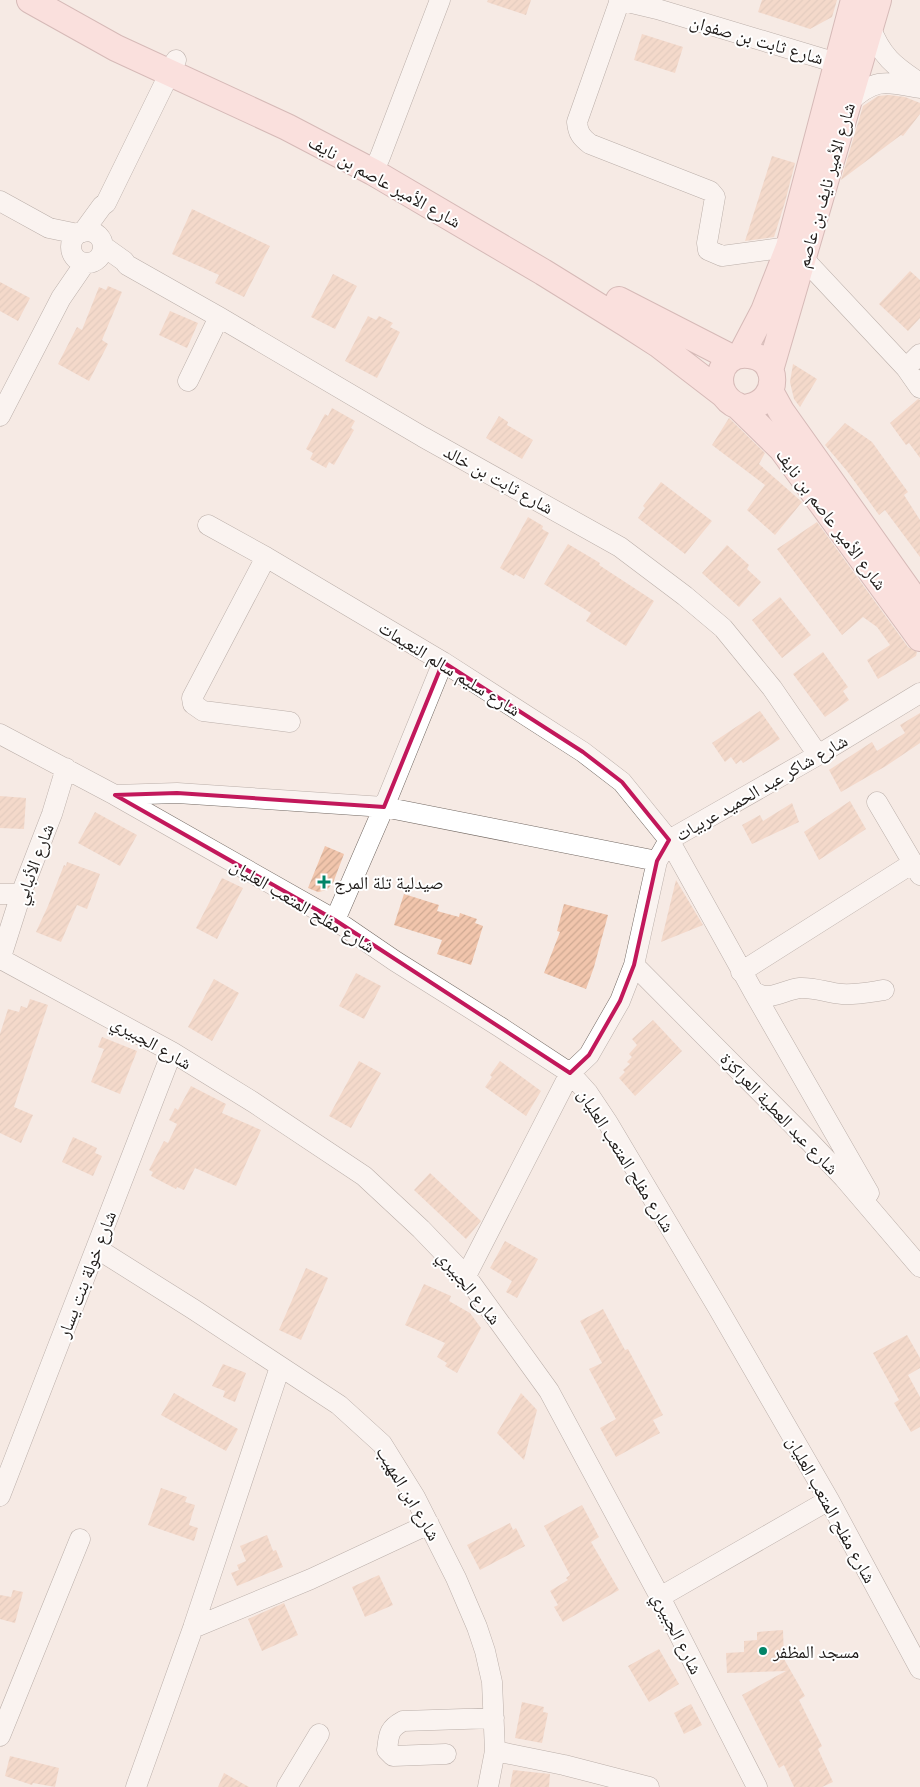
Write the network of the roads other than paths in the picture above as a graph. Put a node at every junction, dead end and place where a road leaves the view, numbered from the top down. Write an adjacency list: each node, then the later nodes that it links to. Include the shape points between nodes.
1 (30, 0): 10 (main road, شارع الأمير عاصم بن نايف, via 88,33)
2 (55, 0): 10 (main road, شارع الأمير عاصم بن نايف)
3 (440, 0): 14 (street)
4 (620, 0): 7 (street, شارع ثابت بن صفوان); 17 (street, via 577,122 582,138 590,144 710,190 715,197 707,243 713,254)
5 (854, 0): 9 (main road, شارع الأمير نايف بن عاصم)
6 (878, 0): 8 (main road, شارع الأمير نايف بن عاصم)
7 (659, 5): 9 (street, شارع ثابت بن صفوان)
8 (870, 26): 11 (street, via 886,58); 13 (main road, شارع الأمير نايف بن عاصم)
9 (837, 62): 17 (main road, شارع الأمير نايف بن عاصم)
10 (173, 67): 14 (main road, شارع الأمير عاصم بن نايف, via 248,93); 16 (street)
11 (920, 83)
12 (920, 88): 13 (street, via 877,83)
13 (849, 102): 17 (main road, شارع الأمير نايف بن عاصم)
14 (377, 164): 20 (main road, شارع الأمير عاصم بن نايف, via 634,308); 25 (main road, شارع الأمير عاصم بن نايف, via 658,344)
15 (0, 201): 16 (street)
16 (87, 248): 18 (street, شارع ثابت بن خالد, via 124,261); 26 (street)
17 (796, 253): 20 (main road, شارع الأمير نايف بن عاصم); 21 (street); 22 (main road, شارع الأمير نايف بن عاصم)
18 (219, 317): 23 (street); 35 (street, شارع ثابت بن خالد, via 423,437 620,547 723,628 772,688)
19 (920, 354): 21 (street)
20 (736, 357): 22 (main road, via 758,357 765,363); 25 (main road, via 724,367 720,377 721,388)
21 (906, 368): 24 (street)
22 (770, 380): 25 (main road, via 764,400 754,406); 29 (main road, شارع الأمير عاصم بن نايف, via 781,411)
23 (188, 381)
24 (920, 388)
25 (737, 402): 30 (main road, شارع الأمير عاصم بن نايف, via 782,449)
26 (0, 416)
27 (208, 525): 28 (street, شارع سليم سالم النعيمات)
28 (266, 557): 31 (street, شارع سليم سالم النعيمات); 33 (street, via 192,698 193,704 203,711)
29 (920, 607)
30 (920, 638)
31 (443, 662): 39 (street); 40 (street, شارع سليم سالم النعيمات, via 583,752 622,782)
32 (920, 693): 35 (street, شارع شاكر عبد الحميد عربيات)
33 (290, 722)
34 (0, 734): 36 (street, شارع مفلح المتعب العليان)
35 (818, 755): 40 (street, شارع شاكر عبد الحميد عربيات)
36 (66, 768): 37 (street, شارع مفلح المتعب العليان); 44 (street, شارع الأنبابي)
37 (115, 796): 39 (street, via 177,793); 45 (street, شارع مفلح المتعب العليان)
38 (877, 802): 42 (street)
39 (384, 807): 41 (street); 45 (street)
40 (669, 840): 41 (street, شارع شاكر عبد الحميد عربيات); 48 (street, شارع سليم سالم النعيمات)
41 (657, 862): 47 (street, شارع شاكر عبد الحميد عربيات)
42 (916, 869): 48 (street)
43 (0, 894): 44 (street)
44 (22, 894): 46 (street, شارع الأنبابي)
45 (335, 920): 52 (street, شارع مفلح المتعب العليان)
46 (0, 959): 51 (street, شارع الجبيري)
47 (634, 965): 52 (street, شارع شاكر عبد الحميد عربيات, via 603,1033 589,1055); 53 (street, شارع عبد العطية العراكزة, via 810,1142)
48 (741, 972): 50 (street, شارع سليم سالم النعيمات)
49 (884, 990): 50 (street, via 845,994 802,988 772,997)
50 (753, 991): 53 (street, شارع سليم سالم النعيمات)
51 (172, 1052): 54 (street, شارع خولة بنت يسار); 56 (street, شارع الجبيري, via 364,1176)
52 (570, 1073): 56 (street, شارع شاكر عبد الحميد عربيات); 59 (street, شارع مفلح المتعب العليان, via 608,1123)
53 (893, 1235): 55 (street, شارع عبد العطية العراكزة)
54 (96, 1248): 57 (street, شارع ابن المهيب); 58 (street, شارع خولة بنت يسار)
55 (920, 1267)
56 (466, 1276): 62 (street, شارع الجبيري, via 549,1391)
57 (280, 1367): 60 (street, شارع ابن المهيب, via 339,1405 382,1444); 63 (street)
58 (0, 1496)
59 (829, 1500): 62 (street); 64 (street, شارع مفلح المتعب العليان)
60 (429, 1524): 63 (street, via 311,1579); 65 (street, شارع ابن المهيب, via 477,1627 492,1682)
61 (80, 1539): 67 (street)
62 (660, 1597): 74 (street, شارع الجبيري)
63 (193, 1628): 70 (street)
64 (920, 1669)
65 (494, 1718): 68 (street, شارع ابن المهيب); 69 (street, via 403,1721 393,1727 389,1736 387,1750 393,1756)
66 (319, 1734): 71 (street)
67 (0, 1736)
68 (495, 1751): 72 (street, شارع ابن المهيب); 73 (street)
69 (446, 1754)
70 (136, 1787)
71 (287, 1787)
72 (488, 1787)
73 (649, 1787)
74 (757, 1787)

